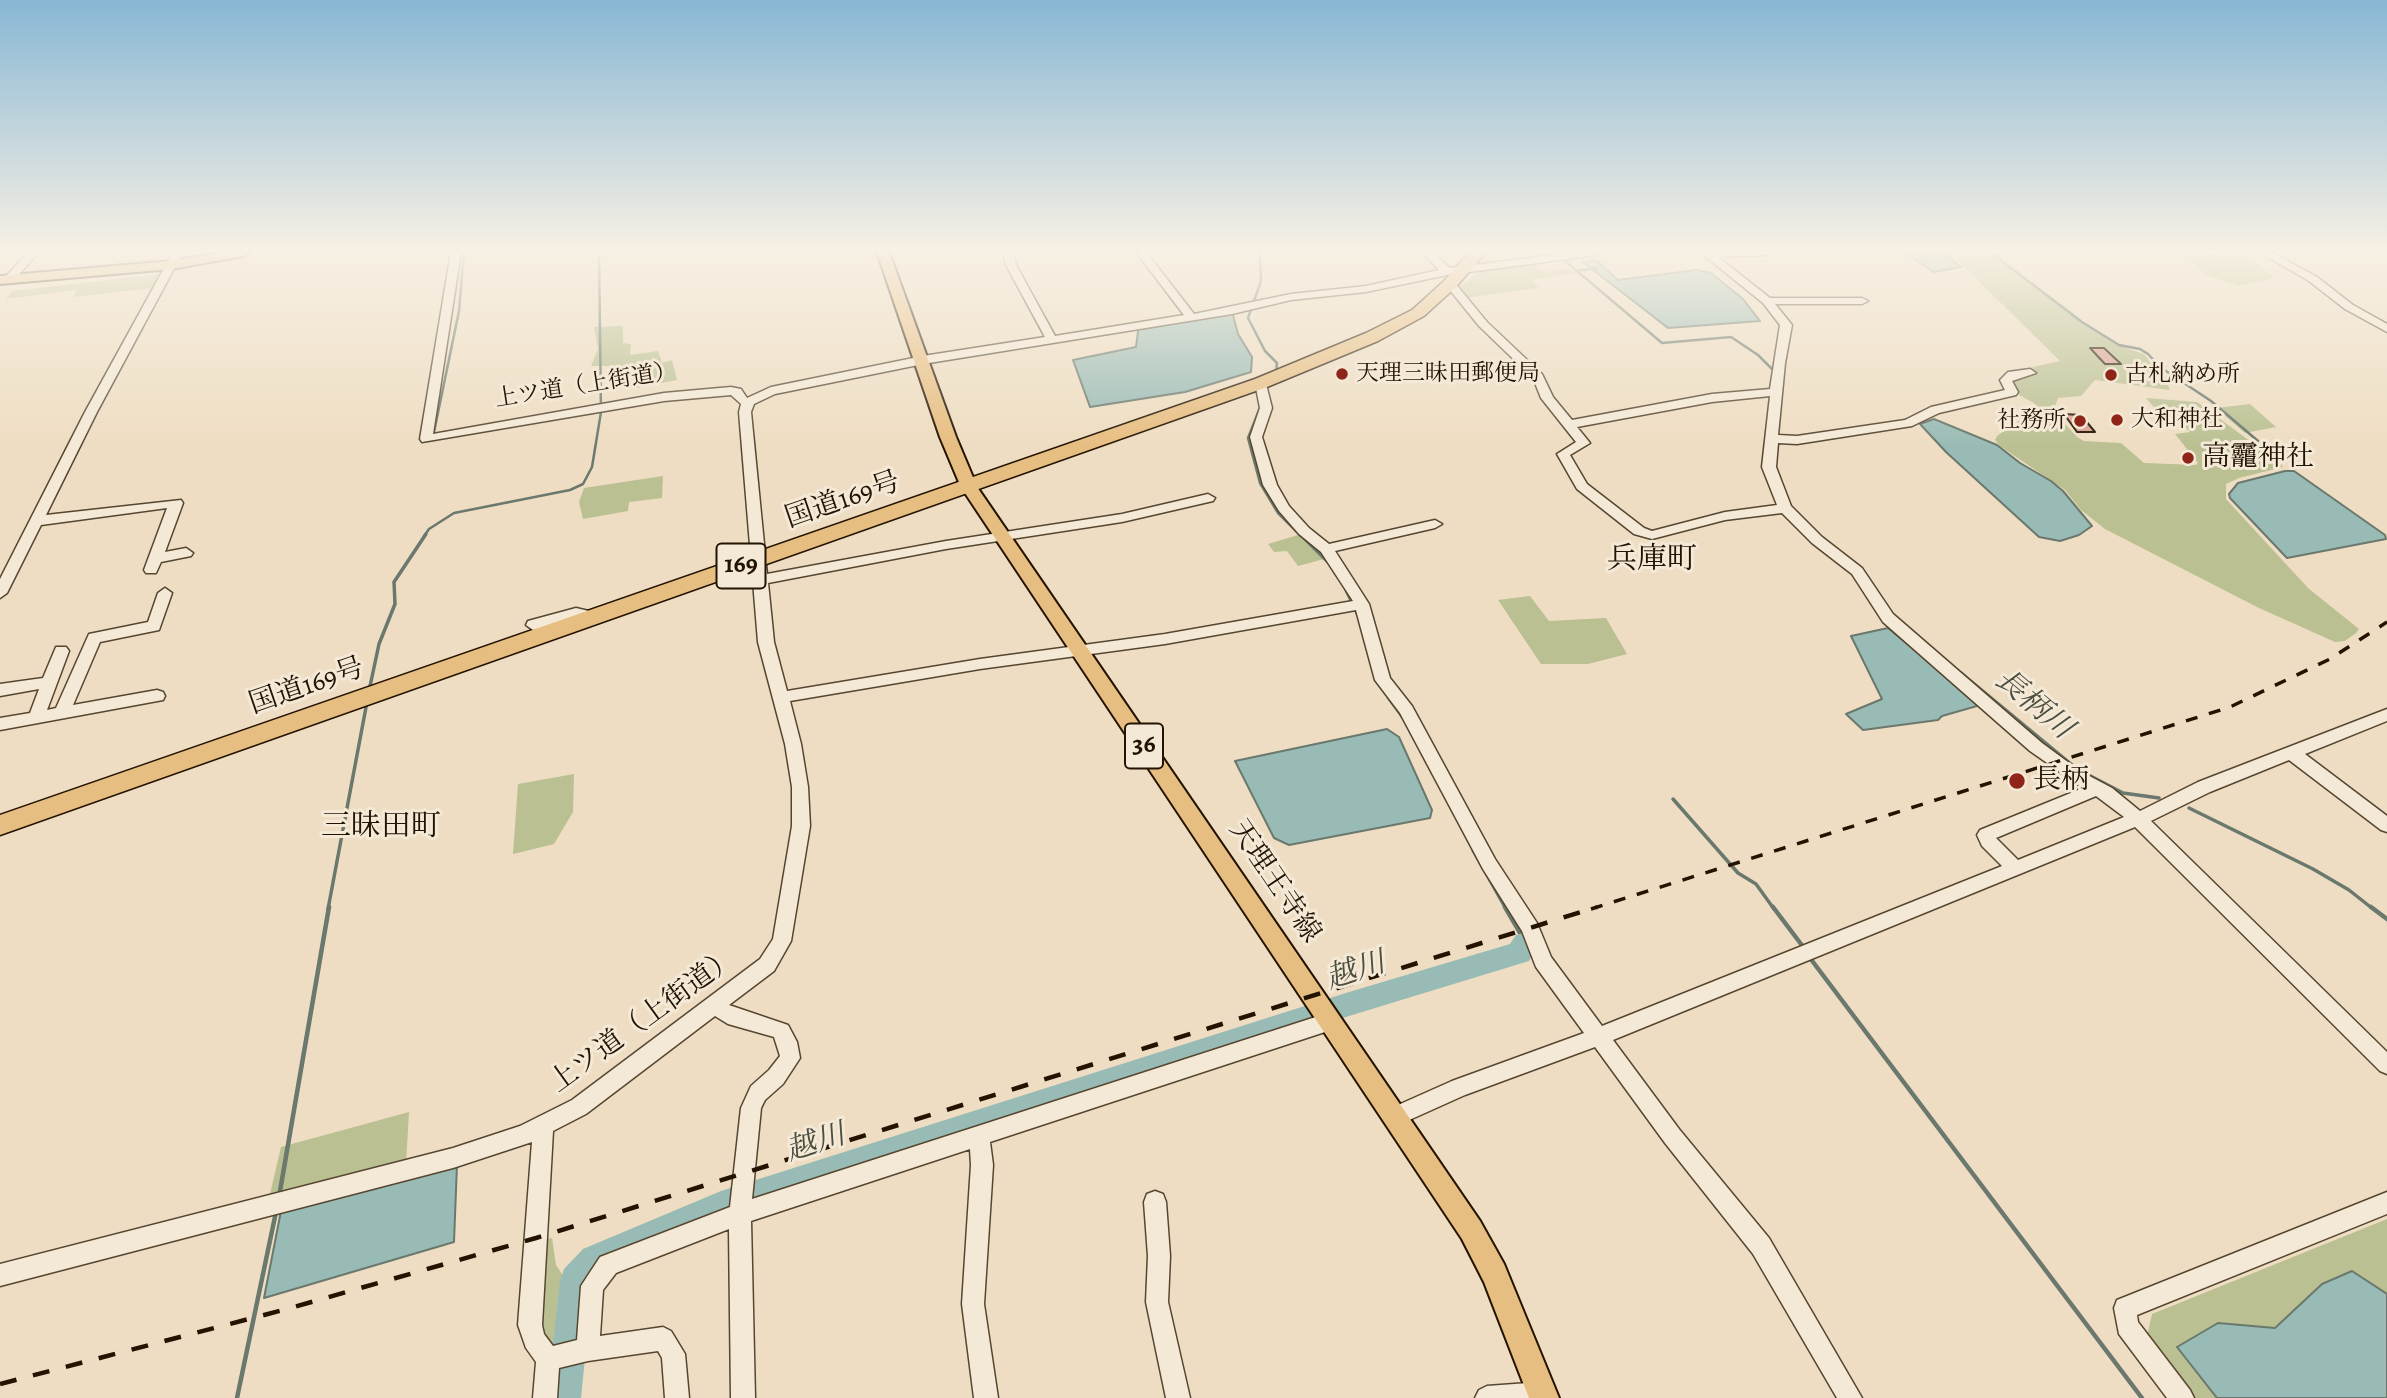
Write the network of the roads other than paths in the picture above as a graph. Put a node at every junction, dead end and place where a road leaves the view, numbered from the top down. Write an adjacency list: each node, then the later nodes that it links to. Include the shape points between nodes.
1 (142, 317): 22 (street)
2 (447, 317): 16 (street, 上ツ道（上街道）, via 426,439 664,397 731,391)
3 (907, 317): 12 (main road, 天理王寺線)
4 (1040, 317): 11 (street)
5 (1181, 317): 11 (street)
6 (1410, 317): 14 (highway, 国道169号 / 169)
7 (1479, 317): 17 (street, via 1538,377 1547,398)
8 (1779, 317): 15 (street, via 1786,326)
9 (2366, 317): 10 (street)
10 (2387, 329)
11 (1051, 338): 12 (street)
12 (923, 360): 16 (street, via 771,391); 19 (main road, 天理王寺線)
13 (2030, 373): 18 (street, via 2006,380 2012,392 1955,404 1908,423 1797,440)
14 (1261, 383): 19 (highway, 国道169号 / 169); 25 (street, via 1266,408 1255,437 1270,485 1304,531)
15 (1776, 392): 17 (street, via 1712,398); 18 (street)
16 (748, 402): 27 (street, 上ツ道（上街道）, via 745,412)
17 (1571, 424): 21 (street, via 1584,443 1563,454 1583,486 1646,534)
18 (1770, 439): 21 (street, via 1769,467)
19 (969, 487): 24 (main road, 天理王寺線 / 36); 27 (highway, 国道169号 / 169)
20 (1208, 498): 24 (street, via 1122,518)
21 (1785, 508): 44 (street, via 1816,540 1857,571 1888,618 2036,747)
22 (36, 521): 26 (street, via 176,503 153,564); 28 (street)
23 (1435, 524): 25 (street)
24 (1000, 537): 27 (street); 34 (main road, 天理王寺線 / 36)
25 (1326, 549): 30 (street)
26 (186, 554)
27 (759, 570): 31 (highway, 国道169号 / 169); 38 (street, 上ツ道（上街道）, via 766,642)
28 (0, 593)
29 (165, 593): 39 (street, via 154,626 94,638)
30 (1362, 604): 34 (street); 51 (street, via 1383,680 1406,710 1489,864 1530,928 1543,961)
31 (586, 620): 32 (street, via 576,613); 46 (highway, 国道169号 / 169)
32 (533, 625)
33 (61, 650): 35 (street)
34 (1080, 652): 38 (street); 50 (main road, 天理王寺線 / 36)
35 (50, 682): 36 (street); 40 (street)
36 (0, 690)
37 (157, 696): 39 (street)
38 (782, 697): 49 (street, 上ツ道（上街道）, via 800,787 801,826 782,941 767,965)
39 (63, 711): 40 (street)
40 (37, 715): 42 (street)
41 (2387, 715): 43 (street)
42 (0, 723)
43 (2293, 754): 45 (street, via 2204,787); 47 (street)
44 (2096, 788): 45 (street); 48 (street, via 1986,835)
45 (2137, 819): 48 (street); 52 (street)
46 (0, 825)
47 (2387, 825)
48 (2014, 867): 51 (street)
49 (714, 1004): 54 (street, 上ツ道（上街道）, via 579,1107); 58 (street, via 729,1015 781,1031 790,1058 758,1093 751,1108)
50 (1326, 1014): 53 (main road, 天理王寺線 / 36); 55 (street)
51 (1597, 1037): 53 (street); 69 (street, via 1761,1246)
52 (2387, 1065)
53 (1396, 1116): 62 (main road, 天理王寺線 / 36, via 1471,1230 1494,1274)
54 (543, 1127): 59 (street, 上ツ道（上街道）, via 453,1158); 61 (street, via 530,1325)
55 (979, 1135): 58 (street); 66 (street, via 982,1165 973,1304)
56 (1155, 1202): 67 (street, via 1157,1302)
57 (2387, 1203): 70 (street, via 2125,1308 2127,1326)
58 (740, 1214): 60 (street, via 608,1265 592,1286); 65 (street)
59 (0, 1275)
60 (588, 1349): 61 (street); 64 (street, via 663,1339 673,1354)
61 (548, 1359): 63 (street)
62 (1543, 1396): 68 (street)
63 (545, 1398)
64 (677, 1398)
65 (743, 1398)
66 (986, 1398)
67 (1178, 1398)
68 (1487, 1398)
69 (1850, 1398)
70 (2182, 1398)

